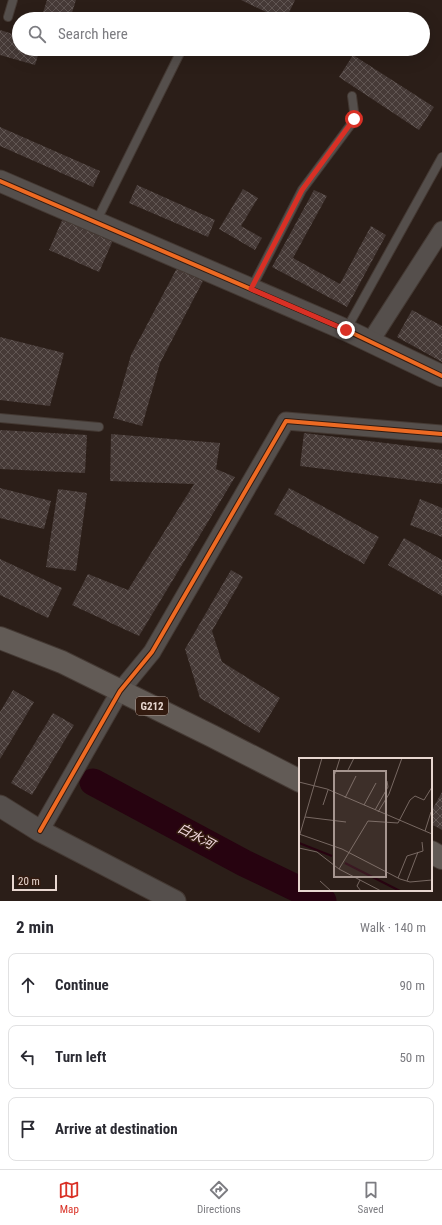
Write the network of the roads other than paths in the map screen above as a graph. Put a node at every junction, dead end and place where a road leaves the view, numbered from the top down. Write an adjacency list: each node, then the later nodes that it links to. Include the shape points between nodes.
1 (13, 0): 2 (lane)
2 (8, 18)
3 (178, 56): 7 (lane)
4 (352, 96): 9 (lane, via 354,119 302,190)
5 (442, 156): 10 (lane)
6 (0, 181): 7 (street)
7 (95, 222): 9 (street)
8 (442, 230): 11 (street)
9 (251, 289): 10 (street)
10 (346, 330): 11 (street)
11 (370, 342): 12 (street)
12 (442, 376)
13 (0, 418): 14 (lane)
14 (99, 427)
15 (442, 434): 17 (street, via 286,421 152,652)
16 (0, 638): 17 (highway, G212, via 62,662)
17 (120, 691): 18 (highway, G212); 20 (street)
18 (299, 780)
19 (0, 806): 20 (street)
20 (40, 831): 23 (street)
21 (432, 853): 22 (highway)
22 (442, 858)
23 (175, 901)

